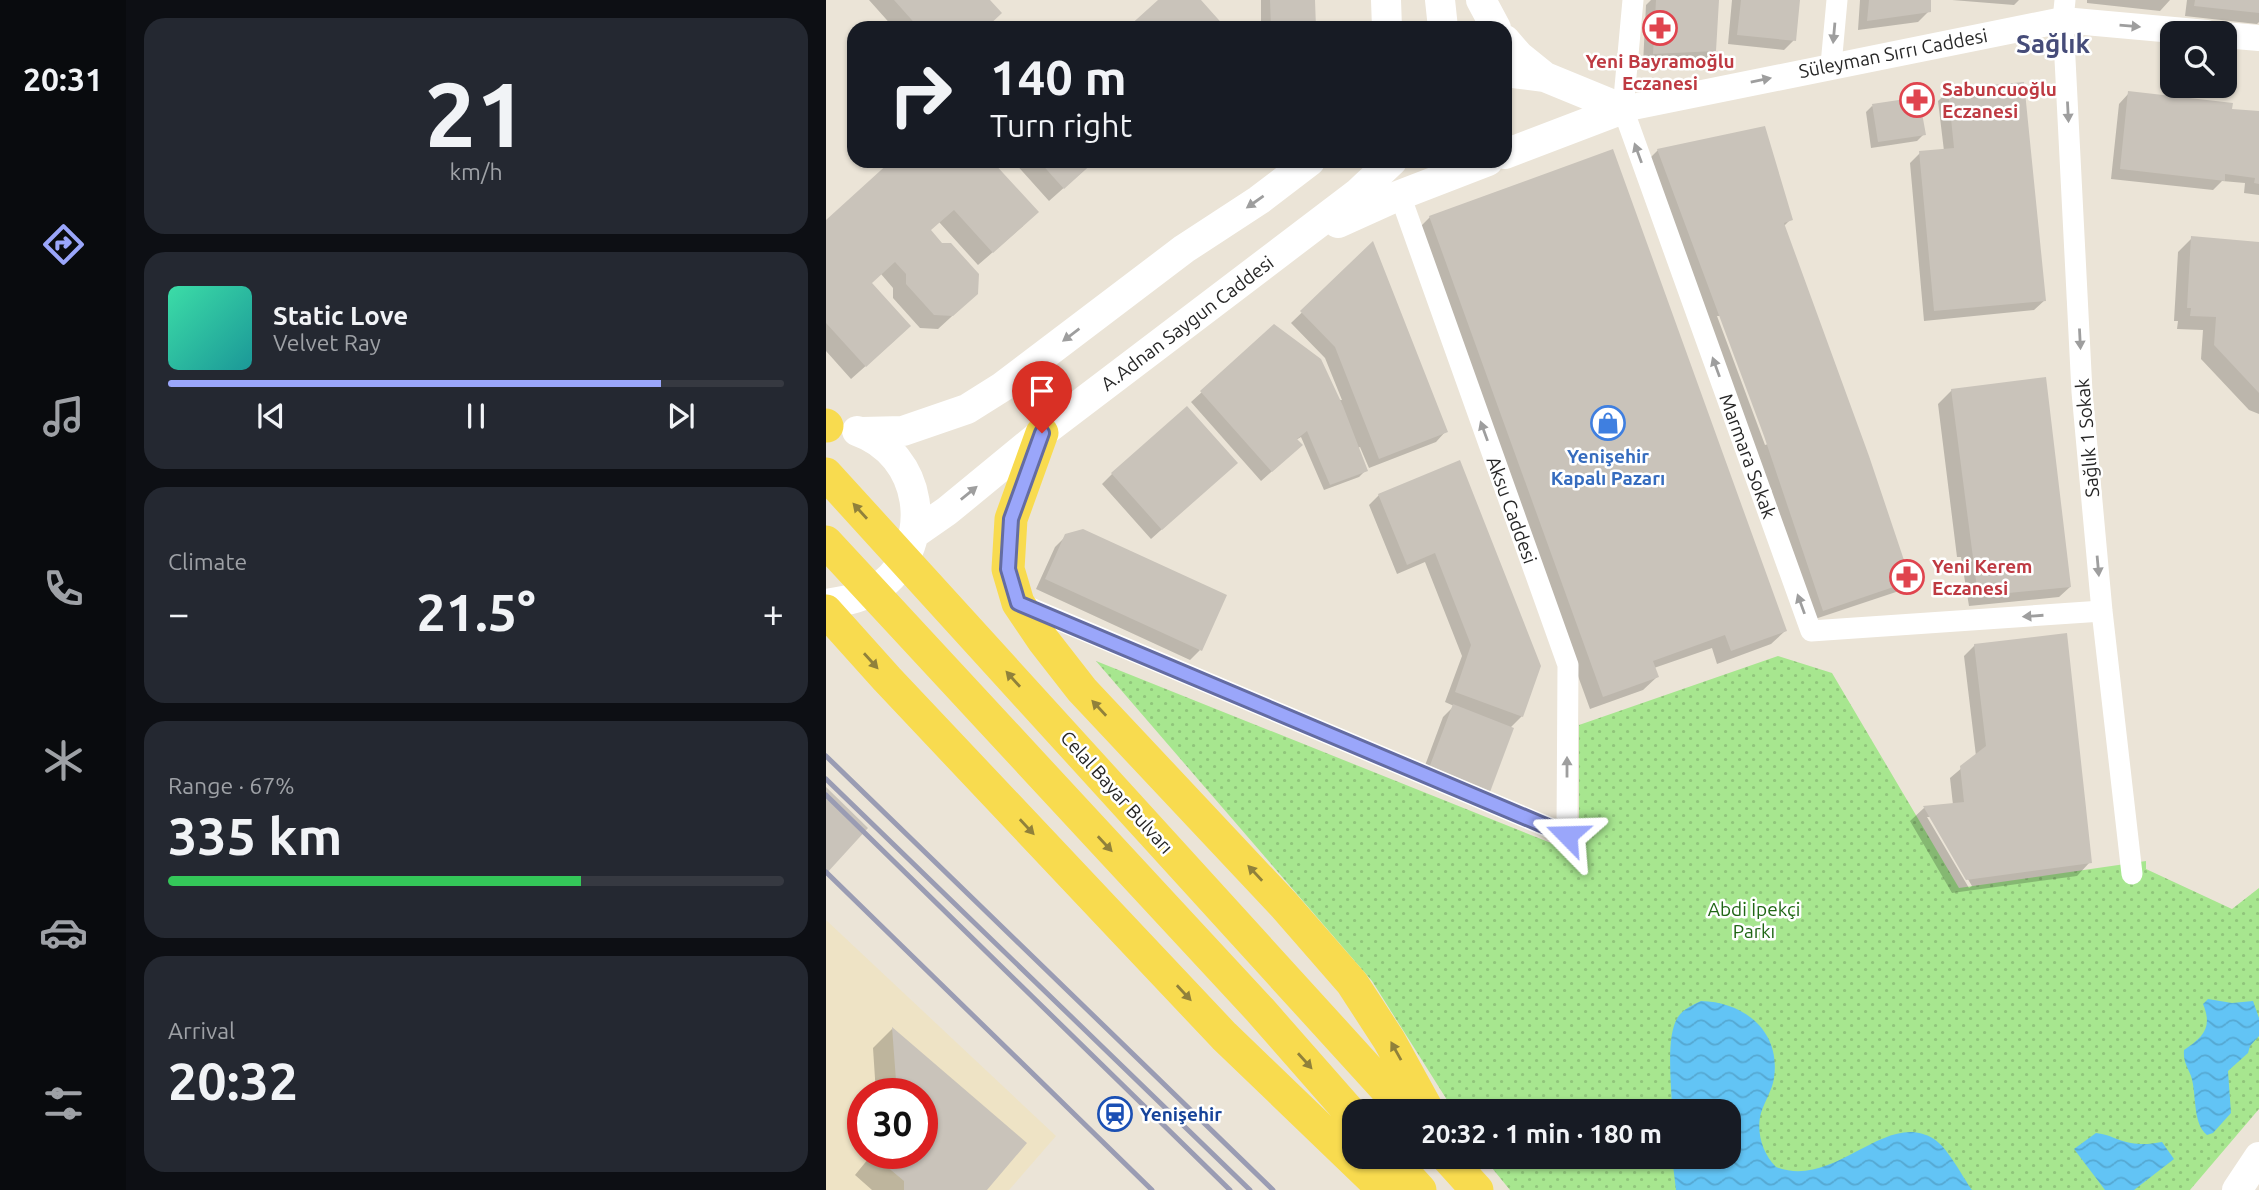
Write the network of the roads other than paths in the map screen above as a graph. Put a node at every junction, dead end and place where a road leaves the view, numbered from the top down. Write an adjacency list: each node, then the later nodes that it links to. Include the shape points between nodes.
1 (1386, 0): 7 (main road)
2 (1440, 0): 8 (main road)
3 (1481, 0): 9 (main road)
4 (1633, 0): 17 (street, Marmara Sokak)
5 (1837, 0): 14 (street, one-way to 14)
6 (2064, 10): 10 (street, Süleyman Sırrı Caddesi, one-way to 10); 14 (street, Süleyman Sırrı Caddesi); 33 (street, Sağlık 1 Sokak, one-way to 33, via 2082,392)
7 (1387, 21)
8 (1442, 21)
9 (1492, 21)
10 (2160, 25)
11 (2237, 36): 12 (street)
12 (2259, 38)
13 (1512, 48): 16 (main road)
14 (1831, 65): 17 (street, Süleyman Sırrı Caddesi, one-way to 14)
15 (1512, 73): 16 (main road)
16 (1545, 77): 17 (main road)
17 (1623, 109): 18 (main road); 33 (street, Marmara Sokak, one-way to 17, via 1811,631)
18 (1512, 151)
19 (1301, 168): 25 (main road, one-way to 25, via 967,409 903,430)
20 (1384, 168): 23 (main road, A.Adnan Saygun Caddesi)
21 (1470, 168): 22 (main road)
22 (1400, 195): 23 (main road); 30 (street, Aksu Caddesi, one-way to 22, via 1567,835 1568,665)
23 (1290, 245): 26 (main road, A.Adnan Saygun Caddesi)
24 (826, 425): 25 (main road)
25 (862, 432): 28 (main road, via 895,456 907,474 917,513)
26 (1042, 433): 28 (main road, A.Adnan Saygun Caddesi, one-way to 26); 30 (main road, via 1011,519 1008,569)
27 (826, 474): 35 (main road, Celal Bayar Bulvarı, one-way to 27)
28 (914, 534): 31 (main road, via 908,554 880,586 862,596)
29 (826, 542): 37 (main road, one-way to 37)
30 (1018, 603): 36 (main road, one-way to 30, via 1352,983 1082,690)
31 (826, 604)
32 (826, 611): 41 (main road, one-way to 41, via 1224,1036)
33 (2102, 611): 34 (street, Sağlık 1 Sokak)
34 (2132, 874)
35 (1395, 1099)
36 (1421, 1099)
37 (1342, 1103)
38 (2259, 1157): 44 (main road)
39 (1401, 1169): 42 (main road)
40 (1459, 1169): 43 (main road)
41 (1384, 1190)
42 (1420, 1190)
43 (1477, 1190)
44 (2237, 1190)

